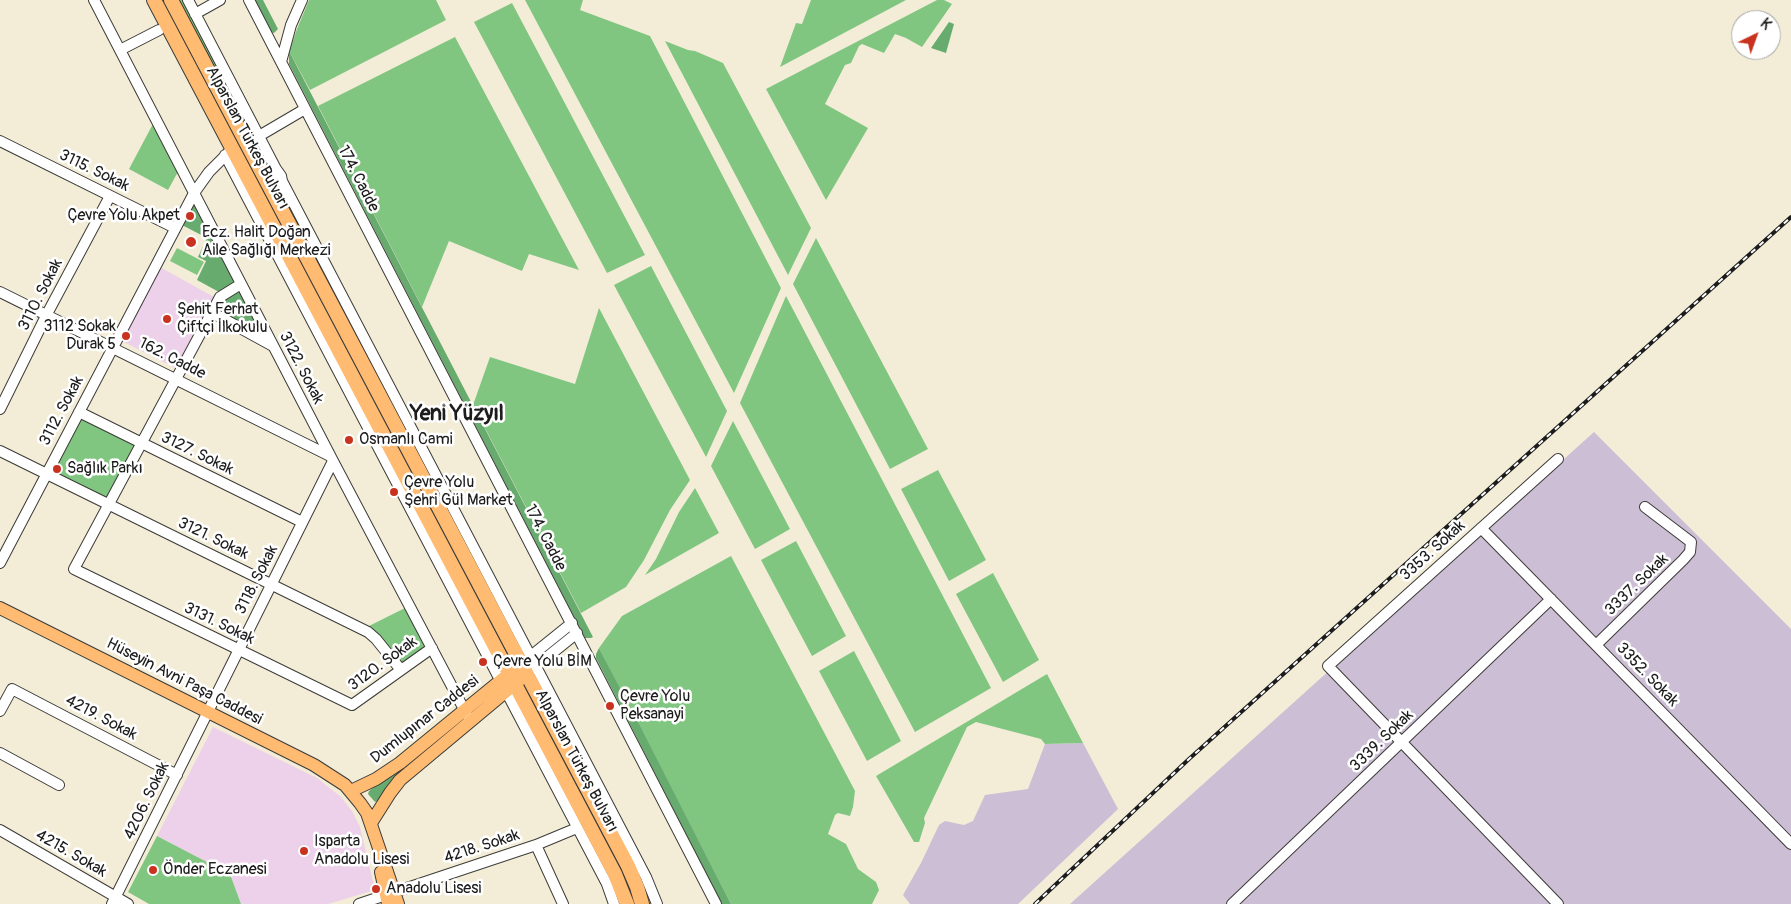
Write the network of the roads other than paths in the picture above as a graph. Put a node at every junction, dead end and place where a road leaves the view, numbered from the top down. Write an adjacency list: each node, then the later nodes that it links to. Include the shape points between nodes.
1 (94, 0): 12 (street, 3122. Sokak)
2 (154, 0): 17 (highway, Alparslan Türkeş Bulvarı)
3 (171, 0): 48 (highway, Alparslan Türkeş Bulvarı)
4 (188, 0): 8 (street)
5 (220, 0): 8 (street)
6 (249, 0): 11 (street, 174. Cadde)
7 (302, 0): 9 (street)
8 (195, 14): 15 (street)
9 (290, 26): 11 (street); 13 (street)
10 (159, 30): 12 (street)
11 (272, 46): 13 (street, 174. Cadde)
12 (120, 50): 18 (street, 3122. Sokak)
13 (280, 62): 14 (street, 174. Cadde)
14 (305, 109): 15 (street); 43 (street, 174. Cadde)
15 (259, 136): 48 (street)
16 (0, 141): 19 (street, 3115. Sokak)
17 (229, 152): 18 (street, 3112. Sokak); 50 (highway, Alparslan Türkeş Bulvarı)
18 (194, 193): 20 (street, 3112. Sokak); 21 (street, 3122. Sokak)
19 (110, 196): 20 (street, 3115. Sokak); 24 (street, 3110. Sokak)
20 (175, 228): 25 (street, 3112. Sokak)
21 (241, 284): 23 (street, via 220,297); 26 (street, 3122. Sokak)
22 (0, 292): 24 (street, 162. Cadde)
23 (211, 312): 26 (street); 27 (street)
24 (47, 314): 25 (street, 162. Cadde); 28 (street, 3110. Sokak)
25 (113, 346): 27 (street, 162. Cadde); 29 (street, 3112. Sokak)
26 (273, 346): 32 (street, 3122. Sokak)
27 (175, 378): 30 (street); 32 (street, 162. Cadde)
28 (0, 409)
29 (79, 412): 30 (street, 3127. Sokak); 34 (street, 3112. Sokak)
30 (141, 442): 35 (street); 37 (street, 3127. Sokak)
31 (0, 451): 34 (street, 3121. Sokak)
32 (331, 458): 37 (street, 3118. Sokak); 46 (street, 3122. Sokak)
33 (1558, 458): 38 (street, 3353. Sokak)
34 (46, 474): 35 (street, 3121. Sokak); 39 (street, 3112. Sokak)
35 (108, 505): 40 (street, 3121. Sokak); 47 (street, 3131. Sokak, via 74,568)
36 (1645, 507): 45 (street, 3337. Sokak, via 1691,542 1690,552)
37 (302, 522): 40 (street, 3118. Sokak)
38 (1481, 528): 41 (street, 3352. Sokak); 55 (street, 3353. Sokak, via 1328,666)
39 (0, 563)
40 (271, 585): 47 (street, 3118. Sokak); 49 (street, 3121. Sokak, via 368,632)
41 (1551, 599): 45 (street, 3352. Sokak); 55 (street, 3339. Sokak)
42 (0, 608): 53 (main road, Hüseyin Avni Paşa Caddesi)
43 (572, 623): 44 (street, 174. Cadde); 48 (street)
44 (577, 633): 48 (street); 74 (street, 174. Cadde)
45 (1596, 645): 63 (street, 3352. Sokak)
46 (432, 648): 49 (street, 3120. Sokak); 54 (street, 3122. Sokak)
47 (239, 650): 51 (street, 3131. Sokak); 53 (street, 3118. Sokak)
48 (529, 665): 50 (main road, Dumlupınar Caddesi); 72 (highway, Alparslan Türkeş Bulvarı, via 628,866); 73 (street, via 646,877)
49 (401, 670): 51 (street, 3120. Sokak)
50 (508, 682): 54 (main road, Dumlupınar Caddesi); 61 (street); 71 (highway, Alparslan Türkeş Bulvarı, via 616,874)
51 (352, 706)
52 (0, 711): 57 (street, 4219. Sokak, via 12,688)
53 (208, 712): 57 (street, 4206. Sokak); 59 (main road, Hüseyin Avni Paşa Caddesi, via 314,765)
54 (468, 715): 59 (main road, Dumlupınar Caddesi, via 376,779); 60 (main road, Dumlupınar Caddesi, via 400,780)
55 (1402, 743): 75 (street, 3339. Sokak); 76 (street)
56 (0, 754): 58 (street)
57 (176, 775): 66 (street, 4206. Sokak)
58 (59, 784)
59 (351, 791): 60 (main road)
60 (371, 823): 65 (main road)
61 (577, 828): 64 (street, 4218. Sokak); 70 (street)
62 (0, 830): 66 (street, 4215. Sokak)
63 (1791, 844)
64 (536, 846): 65 (street, 4218. Sokak, via 457,871); 69 (street)
65 (392, 899): 68 (street, 4218. Sokak)
66 (114, 900): 67 (street, 4215. Sokak)
67 (128, 904)
68 (359, 904)
69 (563, 904)
70 (614, 904)
71 (627, 904)
72 (642, 904)
73 (657, 904)
74 (716, 904)
75 (1232, 904)
76 (1558, 904)

